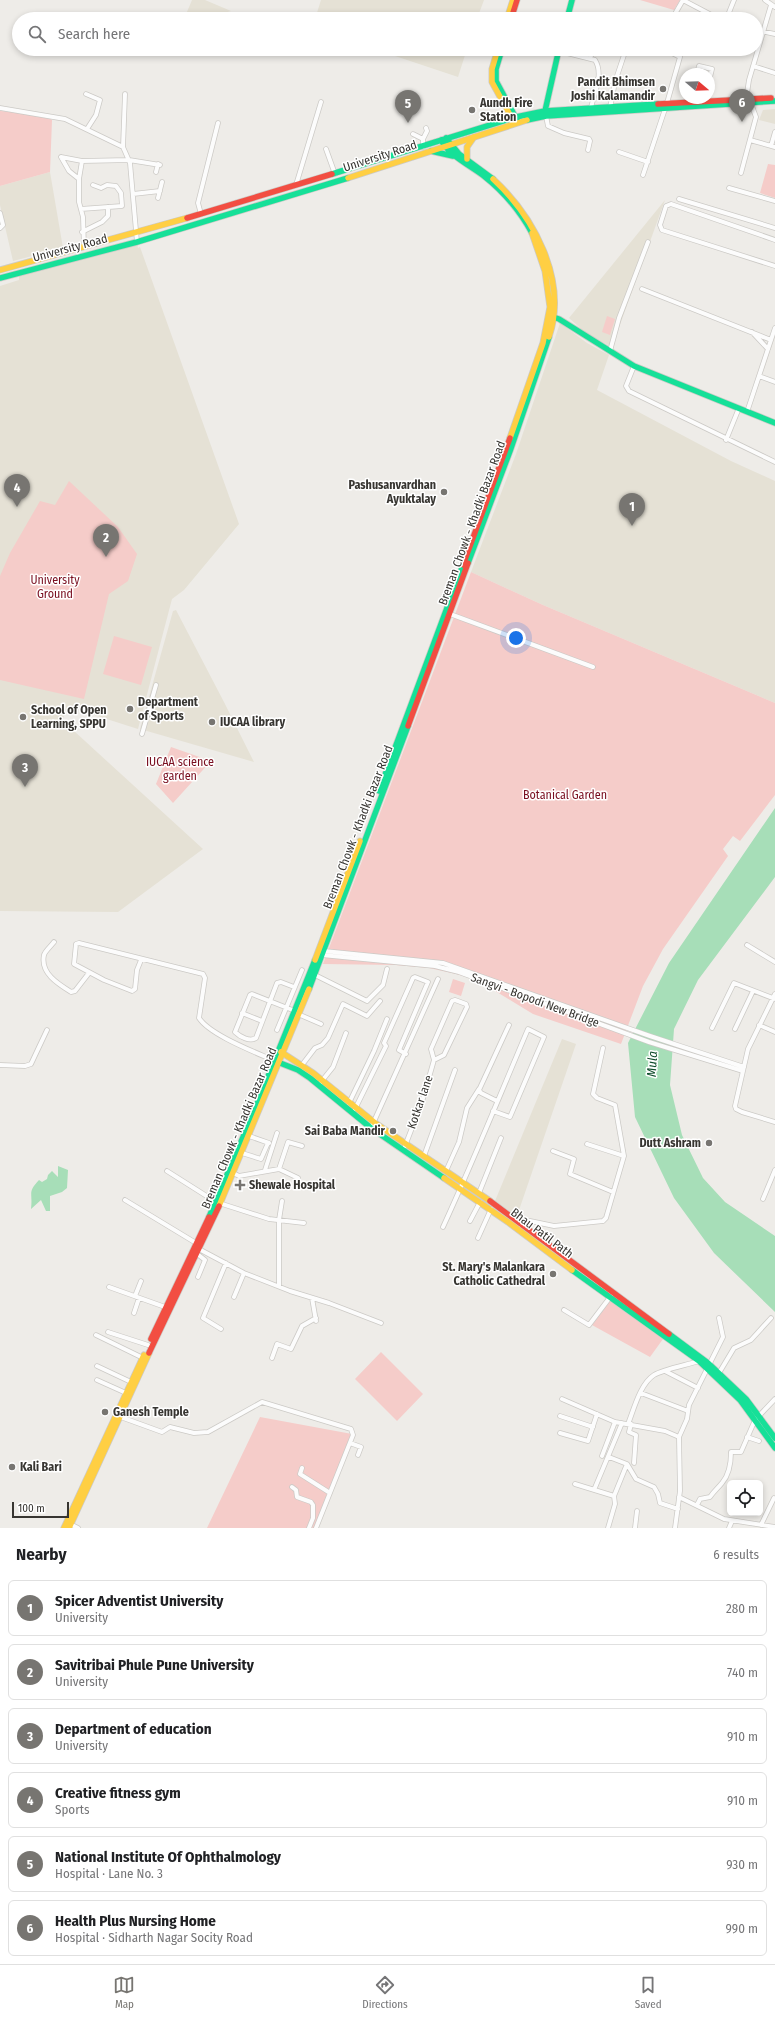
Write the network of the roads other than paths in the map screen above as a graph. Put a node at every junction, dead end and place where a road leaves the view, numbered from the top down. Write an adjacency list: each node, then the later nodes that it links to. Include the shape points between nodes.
1 (513, 0): 9 (main road)
2 (517, 0): 10 (main road)
3 (572, 0): 11 (main road)
4 (697, 0): 7 (street)
5 (734, 0): 14 (street)
6 (765, 0): 8 (street)
7 (694, 5): 12 (street, via 683,0); 13 (street)
8 (773, 6): 15 (street)
9 (509, 12)
10 (513, 12)
11 (569, 12)
12 (676, 12)
13 (706, 12)
14 (729, 12)
15 (763, 30)
16 (763, 32): 17 (street)
17 (775, 34)
18 (496, 56): 45 (main road, via 492,82)
19 (500, 56): 45 (main road, via 496,81)
20 (558, 56): 44 (main road)
21 (582, 56): 25 (street)
22 (624, 56): 31 (street)
23 (678, 56): 40 (street, via 680,57)
24 (756, 56): 26 (street)
25 (590, 58): 30 (street, via 598,64)
26 (753, 66): 29 (street); 36 (street, via 747,90)
27 (698, 68): 28 (street)
28 (708, 68)
29 (775, 73)
30 (598, 78): 31 (street); 43 (street)
31 (615, 82): 42 (street)
32 (86, 94): 48 (street, via 100,100 96,115)
33 (125, 94): 55 (street)
34 (775, 98): 36 (main road, University Road)
35 (715, 100): 36 (main road, University Road)
36 (750, 101): 37 (main road, University Road); 40 (main road, University Road); 53 (street, via 756,117)
37 (775, 101)
38 (321, 102): 74 (street)
39 (679, 103): 40 (main road, University Road)
40 (666, 106): 42 (main road, University Road); 66 (street)
41 (0, 108): 48 (street, via 65,119)
42 (610, 109): 43 (main road, University Road)
43 (591, 110): 44 (main road, University Road)
44 (546, 113): 45 (main road, University Road); 59 (street, via 548,126 588,139)
45 (515, 120): 51 (main road, University Road); 54 (main road, University Road)
46 (218, 123): 84 (street, via 198,203)
47 (426, 128): 52 (street)
48 (87, 129): 55 (street)
49 (775, 132): 57 (street)
50 (413, 134): 52 (street)
51 (477, 135): 54 (main road, University Road); 63 (main road, via 467,146)
52 (423, 139): 56 (street)
53 (750, 140): 57 (street); 68 (street)
54 (445, 142): 56 (main road, University Road); 60 (main road, University Road); 62 (main road, Breman Chowk - Khadki Bazar Road); 63 (main road, Breman Chowk - Khadki Bazar Road)
55 (123, 147): 64 (street)
56 (423, 147): 69 (main road, University Road)
57 (773, 147)
58 (326, 149): 69 (street)
59 (588, 150)
60 (430, 151): 62 (main road); 90 (main road, University Road)
61 (619, 152): 66 (street)
62 (455, 157): 92 (main road, Breman Chowk - Khadki Bazar Road, via 484,176 499,190)
63 (467, 159): 92 (main road, Breman Chowk - Khadki Bazar Road, via 486,172 510,195 527,218)
64 (129, 160): 65 (street); 67 (street, via 159,164); 77 (street)
65 (82, 161): 71 (street); 71 (street, via 63,156 60,158 69,171)
66 (648, 162): 70 (street)
67 (156, 172)
68 (741, 173)
69 (335, 174): 74 (main road, University Road)
70 (643, 176)
71 (79, 179): 82 (street)
72 (162, 182): 76 (street)
73 (92, 185): 81 (street, via 101,188 107,185 116,186 121,194 122,206)
74 (296, 185): 84 (main road, University Road)
75 (729, 188): 80 (street)
76 (160, 191): 77 (street); 78 (street)
77 (133, 194): 88 (street)
78 (158, 198)
79 (679, 199): 86 (street)
80 (775, 201)
81 (108, 207): 82 (street); 87 (street, via 108,216 102,222)
82 (81, 209): 87 (street)
83 (0, 213): 85 (street, via 3,224)
84 (201, 214): 88 (main road, University Road)
85 (0, 228)
86 (775, 228)
87 (82, 232): 93 (street)
88 (136, 233): 90 (street); 93 (main road, University Road)
89 (775, 240): 94 (street, via 670,204 666,206 660,225 662,230)
90 (137, 242): 96 (main road, University Road)
91 (648, 242): 103 (street, via 619,318)
92 (539, 244): 98 (main road, Breman Chowk - Khadki Bazar Road, via 550,293)
93 (84, 247): 95 (main road, University Road)
94 (775, 266)
95 (0, 270)
96 (0, 278)
97 (642, 289): 100 (street)
98 (552, 316): 103 (main road); 112 (main road, Breman Chowk - Khadki Bazar Road, via 538,370 512,446); 116 (main road, Breman Chowk - Khadki Bazar Road, via 506,450)
99 (775, 328): 101 (street)
100 (751, 332): 101 (street); 102 (street)
101 (771, 340): 102 (street)
102 (768, 349): 105 (street)
103 (610, 352): 104 (main road)
104 (634, 366): 107 (main road); 110 (street, via 626,386 629,391)
105 (758, 376): 106 (street); 108 (street)
106 (775, 382)
107 (739, 408): 108 (main road); 110 (street)
108 (747, 412): 109 (main road)
109 (775, 423)
110 (726, 440): 111 (street)
111 (775, 462)
112 (450, 614): 113 (street); 116 (main road, Breman Chowk - Khadki Bazar Road)
113 (593, 667)
114 (156, 685): 115 (street)
115 (142, 734)
116 (378, 799): 119 (main road, Breman Chowk - Khadki Bazar Road); 125 (main road, Breman Chowk - Khadki Bazar Road)
117 (54, 942): 124 (street, via 44,954 44,961 46,972 56,981 71,992 75,991)
118 (747, 945): 121 (street)
119 (323, 953): 125 (main road, Breman Chowk - Khadki Bazar Road); 153 (street, Sangvi - Bopodi New Bridge, via 443,963)
120 (141, 960): 124 (street, via 137,970 136,989 133,991); 124 (street, via 77,943 74,965); 150 (street, via 204,975 199,1018 203,1023 217,1033)
121 (775, 962)
122 (387, 969): 125 (street, via 382,985 367,1001)
123 (302, 970): 127 (street)
124 (89, 973)
125 (312, 974): 134 (main road, Breman Chowk - Khadki Bazar Road)
126 (438, 979): 148 (street)
127 (294, 988): 130 (street, via 279,982); 132 (street)
128 (753, 991): 129 (street); 140 (street, via 734,983); 141 (street)
129 (774, 997): 139 (street)
130 (270, 1001): 132 (street); 133 (street, via 250,994); 136 (street)
131 (380, 1001): 151 (street, via 367,1016 343,1004 328,1038 315,1048)
132 (286, 1007): 134 (street); 143 (street)
133 (242, 1012): 136 (street); 136 (street, via 236,1032 250,1040 256,1038)
134 (297, 1013): 137 (street); 147 (main road, Breman Chowk - Khadki Bazar Road)
135 (387, 1019): 159 (street)
136 (262, 1021)
137 (321, 1024)
138 (508, 1025): 156 (street)
139 (759, 1025): 144 (street); 153 (street, via 748,1049)
140 (712, 1028)
141 (735, 1029)
142 (47, 1030): 152 (street, via 31,1064)
143 (277, 1030)
144 (775, 1032)
145 (346, 1033): 155 (street, via 333,1067)
146 (604, 1048): 175 (street, via 593,1094 615,1105)
147 (281, 1052): 150 (main road, Breman Chowk - Khadki Bazar Road); 151 (main road, Bhau Patil Path)
148 (406, 1054): 161 (street, via 399,1050 428,982 415,977 384,1043 386,1046); 163 (street)
149 (434, 1060): 149 (street, Kotkar lane, via 444,1055 467,1007 466,1004 452,1001 431,1049); 171 (street, Kotkar lane, via 422,1102)
150 (277, 1062): 155 (main road, Bhau Patil Path); 165 (main road, Breman Chowk - Khadki Bazar Road); 191 (main road, Breman Chowk - Khadki Bazar Road)
151 (302, 1064): 155 (main road, Bhau Patil Path)
152 (0, 1065)
153 (743, 1069): 162 (street, via 736,1109)
154 (456, 1070): 174 (street)
155 (320, 1082): 157 (main road, Bhau Patil Path)
156 (479, 1088): 158 (street, via 481,1093); 180 (street, via 467,1108 457,1148)
157 (341, 1099): 159 (main road, Bhau Patil Path); 161 (main road, Bhau Patil Path)
158 (497, 1101): 160 (street); 160 (street, via 528,1029 544,1037 510,1117)
159 (349, 1102): 161 (main road, Bhau Patil Path)
160 (493, 1110): 183 (street)
161 (354, 1111): 163 (main road, Bhau Patil Path)
162 (775, 1122)
163 (373, 1126): 171 (main road, Bhau Patil Path)
164 (277, 1133): 168 (street)
165 (249, 1136): 167 (street); 173 (main road, Breman Chowk - Khadki Bazar Road)
166 (501, 1138): 186 (street)
167 (268, 1142): 168 (street); 173 (street, via 261,1159)
168 (273, 1144): 177 (street)
169 (587, 1144): 175 (street)
170 (302, 1146): 176 (street, via 288,1142)
171 (404, 1147): 174 (main road, Bhau Patil Path); 184 (main road, Bhau Patil Path)
172 (553, 1151): 185 (street, via 574,1159 570,1174)
173 (242, 1153): 181 (main road, Breman Chowk - Khadki Bazar Road)
174 (424, 1156): 180 (main road, Bhau Patil Path)
175 (624, 1156): 185 (street)
176 (279, 1169): 177 (street); 182 (street)
177 (265, 1170): 181 (street, via 239,1176)
178 (775, 1170): 187 (street)
179 (167, 1171): 191 (street)
180 (446, 1171): 183 (main road, Bhau Patil Path)
181 (233, 1174): 191 (main road, Breman Chowk - Khadki Bazar Road)
182 (298, 1178)
183 (463, 1183): 184 (street); 186 (main road, Bhau Patil Path)
184 (461, 1189): 190 (main road, Bhau Patil Path); 197 (street)
185 (614, 1192): 196 (street, via 603,1221 554,1226 530,1221)
186 (479, 1193): 196 (main road, Bhau Patil Path)
187 (763, 1199)
188 (126, 1200): 200 (street)
189 (282, 1201): 193 (street)
190 (480, 1202): 192 (main road, Bhau Patil Path); 194 (street)
191 (218, 1203): 193 (street, via 256,1216); 200 (main road, Breman Chowk - Khadki Bazar Road)
192 (491, 1209): 198 (main road, Bhau Patil Path); 199 (street)
193 (279, 1220): 195 (street); 205 (street)
194 (470, 1222)
195 (304, 1223)
196 (522, 1223): 198 (street); 207 (main road, Bhau Patil Path)
197 (443, 1227)
198 (518, 1229): 211 (main road, Bhau Patil Path)
199 (478, 1238)
200 (196, 1248): 201 (street); 203 (street, via 205,1260); 212 (main road, Breman Chowk - Khadki Bazar Road); 222 (main road, Breman Chowk - Khadki Bazar Road)
201 (226, 1263): 202 (street); 218 (street, via 203,1318)
202 (244, 1272): 205 (street); 209 (street)
203 (198, 1277)
204 (141, 1281): 208 (street)
205 (279, 1286): 210 (street)
206 (109, 1287): 208 (street)
207 (614, 1293): 211 (street); 227 (main road, Bhau Patil Path)
208 (137, 1297): 212 (street); 214 (street)
209 (234, 1297)
210 (312, 1298): 217 (street); 224 (street, via 316,1320 302,1326 291,1349 277,1344)
211 (610, 1298): 213 (street, via 589,1325); 225 (main road, Bhau Patil Path)
212 (165, 1307): 221 (main road, Breman Chowk - Khadki Bazar Road)
213 (564, 1310)
214 (134, 1313)
215 (719, 1318): 227 (street, via 723,1336)
216 (772, 1318): 229 (street, via 751,1340 734,1348)
217 (381, 1323)
218 (221, 1329)
219 (108, 1332): 221 (street)
220 (96, 1335): 223 (street)
221 (148, 1345): 222 (main road, Breman Chowk - Khadki Bazar Road)
222 (147, 1352): 223 (main road, Breman Chowk - Khadki Bazar Road); 240 (main road, Breman Chowk - Khadki Bazar Road)
223 (143, 1358): 231 (main road, Breman Chowk - Khadki Bazar Road)
224 (272, 1358)
225 (699, 1361): 227 (main road, Bhau Patil Path); 228 (street)
226 (97, 1366): 231 (street)
227 (708, 1366): 229 (main road, Bhau Patil Path); 232 (street); 242 (main road, Bhau Patil Path)
228 (665, 1371): 232 (street); 233 (street, via 653,1376)
229 (719, 1373): 239 (main road, Bhau Patil Path)
230 (97, 1380): 234 (street)
231 (132, 1382): 234 (main road, Breman Chowk - Khadki Bazar Road)
232 (698, 1388): 237 (street)
233 (641, 1392): 237 (street); 245 (street)
234 (126, 1393): 240 (main road, Breman Chowk - Khadki Bazar Road)
235 (562, 1399): 238 (street)
236 (775, 1399): 239 (street)
237 (688, 1411): 248 (street)
238 (597, 1414): 243 (street); 246 (street)
239 (759, 1415): 242 (street); 250 (main road, Bhau Patil Path)
240 (118, 1416): 252 (street, via 162,1432 170,1427 198,1434 215,1429 262,1402 351,1429 354,1433); 272 (main road, Breman Chowk - Khadki Bazar Road); 274 (main road, Breman Chowk - Khadki Bazar Road)
241 (560, 1416): 246 (street)
242 (755, 1420): 249 (street); 253 (main road, Bhau Patil Path)
243 (615, 1422): 244 (street); 255 (street)
244 (622, 1423): 245 (street); 256 (street)
245 (630, 1424): 248 (street, via 665,1431); 257 (street, via 630,1432 636,1435)
246 (593, 1427): 247 (street, via 588,1441)
247 (560, 1433)
248 (679, 1437): 265 (street)
249 (747, 1437): 251 (street); 267 (street, via 741,1452 731,1452 724,1482 716,1487 710,1497 700,1499)
250 (775, 1438)
251 (759, 1441)
252 (350, 1443): 254 (street, via 360,1447); 263 (street)
253 (775, 1448)
254 (358, 1455)
255 (602, 1456)
256 (609, 1456): 258 (street); 262 (street)
257 (634, 1463)
258 (627, 1464): 264 (street); 268 (street, via 636,1479 654,1487 660,1503)
259 (302, 1468): 263 (street, via 300,1474)
260 (576, 1484): 262 (street)
261 (292, 1486): 276 (street, via 298,1498 314,1505)
262 (594, 1490): 264 (street)
263 (330, 1493): 277 (street)
264 (614, 1496): 278 (street, via 615,1504)
265 (680, 1497): 267 (street); 268 (street)
266 (774, 1498): 271 (street)
267 (697, 1505): 270 (street)
268 (678, 1509): 280 (street)
269 (637, 1511): 279 (street)
270 (732, 1521): 271 (street); 281 (street)
271 (761, 1525): 273 (street)
272 (69, 1526): 275 (street)
273 (775, 1527)
274 (64, 1528)
275 (78, 1528)
276 (309, 1528)
277 (316, 1528)
278 (608, 1528)
279 (635, 1528)
280 (675, 1528)
281 (729, 1528)

